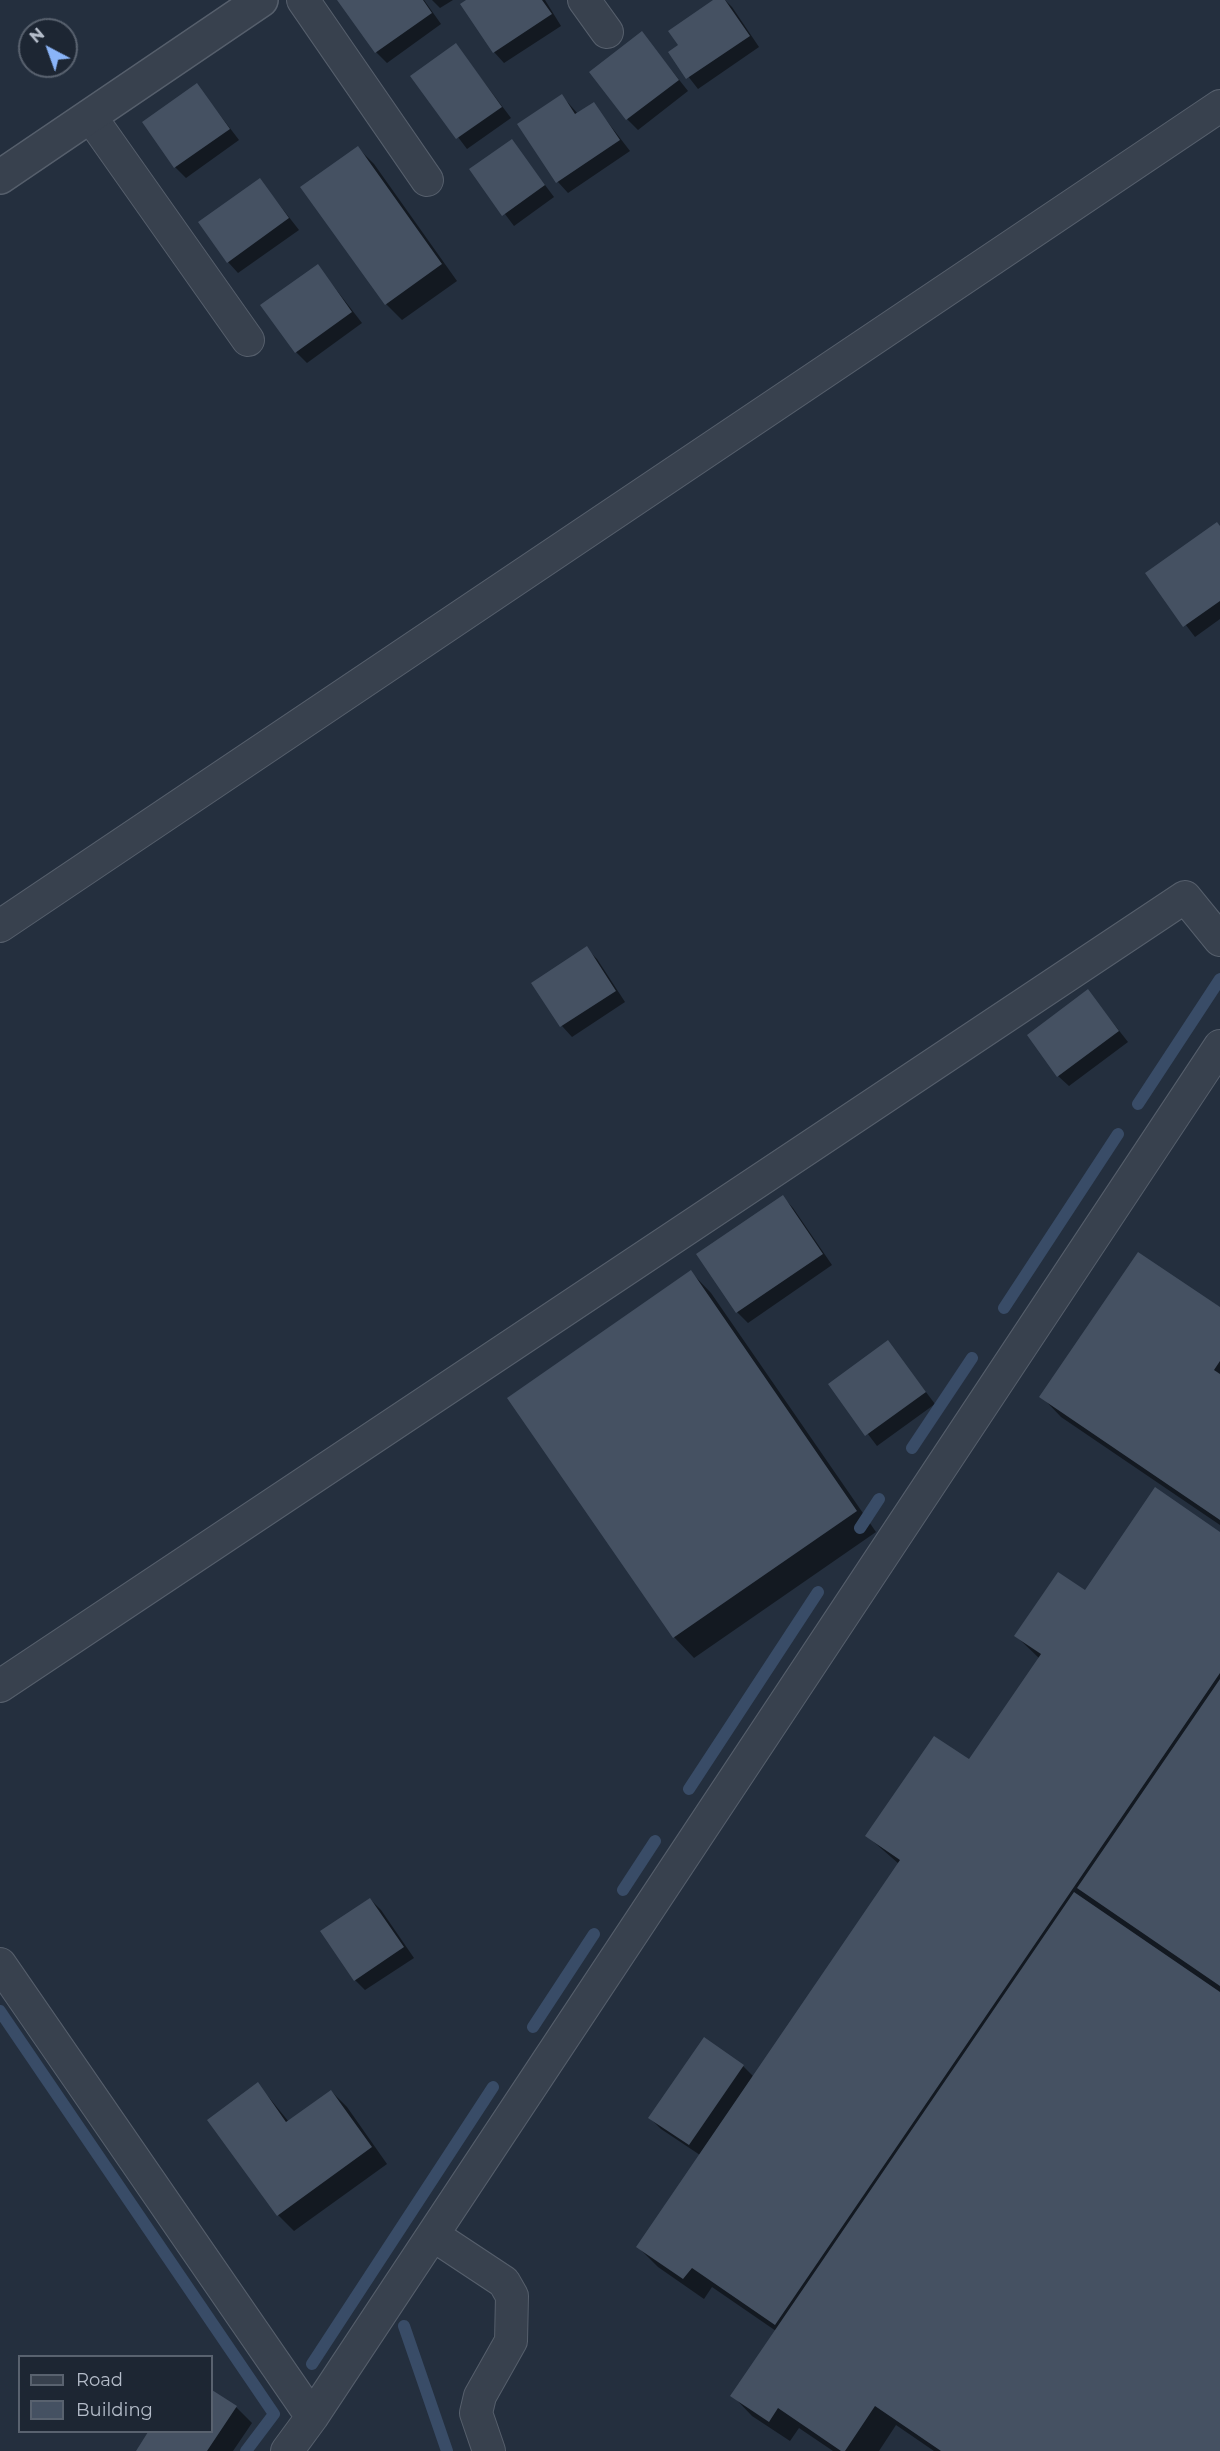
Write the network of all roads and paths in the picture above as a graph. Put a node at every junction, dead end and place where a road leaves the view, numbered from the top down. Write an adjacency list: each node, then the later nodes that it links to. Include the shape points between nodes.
1 (261, 0): 6 (street)
2 (303, 0): 8 (street)
3 (584, 0): 4 (street)
4 (607, 32)
5 (1220, 106): 10 (street)
6 (90, 116): 7 (street); 9 (street)
7 (0, 177)
8 (427, 180)
9 (248, 340)
10 (0, 926)
11 (1220, 939): 13 (street, via 1185,897)
12 (1220, 1046): 15 (street)
13 (0, 1686)
14 (0, 1964): 16 (street)
15 (433, 2235): 16 (street); 18 (street, via 504,2282 512,2296 511,2341 480,2396 476,2412)
16 (312, 2417): 17 (street)
17 (287, 2451)
18 (489, 2451)

